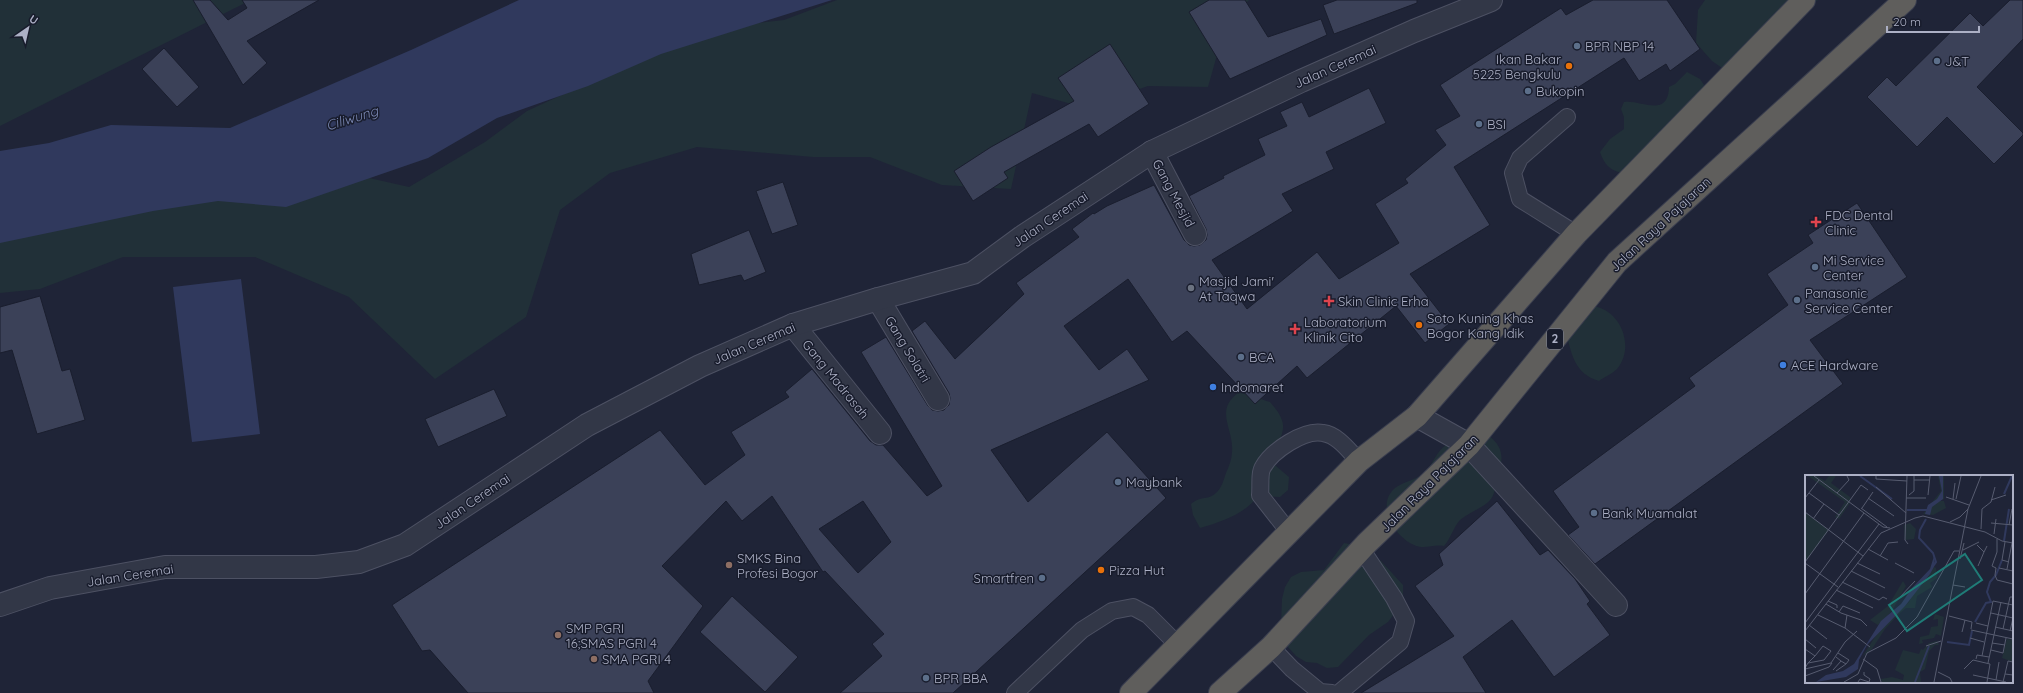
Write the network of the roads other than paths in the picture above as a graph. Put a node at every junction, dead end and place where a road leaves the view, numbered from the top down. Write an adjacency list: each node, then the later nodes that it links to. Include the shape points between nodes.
1 (1491, 0): 5 (street, Jalan Ceremai, via 1301,81)
2 (1804, 0): 7 (highway)
3 (1905, 0): 13 (highway, Jalan Raya Pajajaran / 2, via 1617,262)
4 (1567, 117): 7 (lane, via 1520,158 1513,173 1520,199)
5 (1152, 152): 6 (street, Gang Mesjid); 8 (street, Jalan Ceremai, via 1022,237 973,273)
6 (1195, 234)
7 (1576, 234): 11 (highway)
8 (878, 299): 9 (street, Jalan Ceremai); 10 (street, Gang Solatri)
9 (793, 325): 12 (street, Gang Madrasah); 17 (street, Jalan Ceremai, via 700,366 587,424 405,545 360,562 316,567 165,567 50,588)
10 (938, 399)
11 (1416, 416): 13 (street); 14 (highway)
12 (880, 433)
13 (1469, 446): 16 (highway, Jalan Raya Pajajaran / 2); 18 (street)
14 (1359, 461): 15 (highway); 15 (lane, via 1340,441 1323,433 1307,433 1283,446 1262,467 1260,495)
15 (1289, 532): 19 (highway)
16 (1367, 543): 20 (highway, Jalan Raya Pajajaran / 2); 25 (lane, via 1364,553 1406,621 1400,642)
17 (0, 605)
18 (1616, 605)
19 (1178, 645): 21 (lane, via 1148,615 1133,606 1112,611 1082,630); 22 (highway)
20 (1271, 647): 23 (highway, Jalan Raya Pajajaran / 2); 24 (lane, via 1320,692)
21 (1015, 693)
22 (1131, 693)
23 (1220, 693)
24 (1332, 693)
25 (1339, 693)

